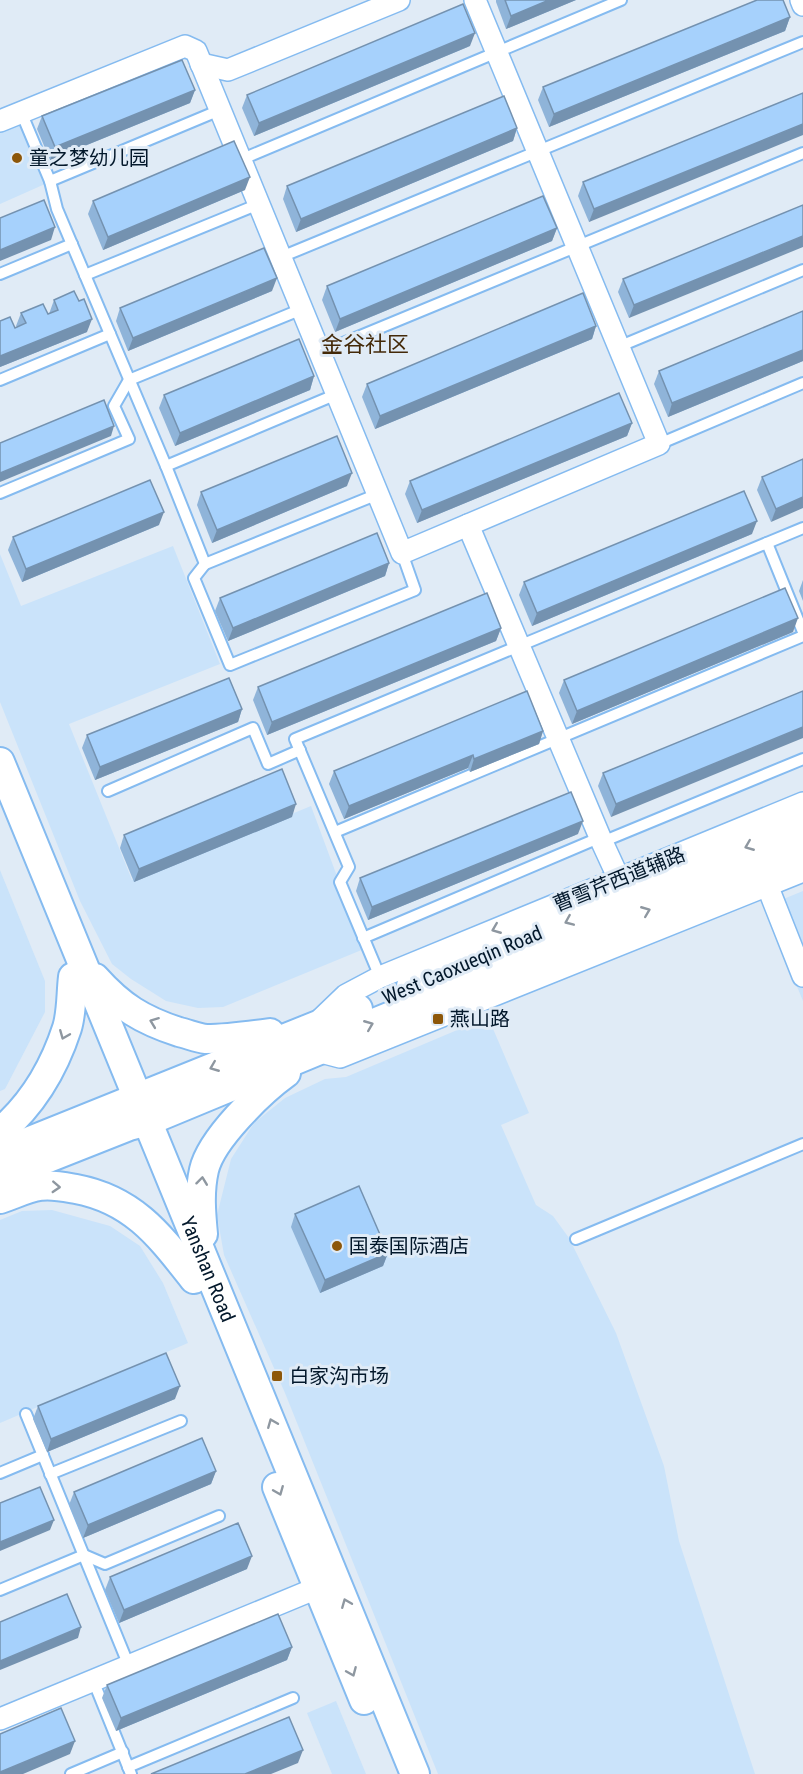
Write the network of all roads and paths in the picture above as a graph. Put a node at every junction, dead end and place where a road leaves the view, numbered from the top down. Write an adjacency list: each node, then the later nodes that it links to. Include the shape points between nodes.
1 (399, 0): 8 (street, via 228,70)
2 (475, 0): 7 (street)
3 (621, 0): 7 (lane)
4 (801, 0): 5 (street)
5 (803, 5)
6 (803, 42): 12 (lane)
7 (496, 52): 12 (street); 14 (lane)
8 (201, 64): 9 (street); 10 (street, via 196,51 185,46)
9 (220, 110): 14 (street); 15 (lane)
10 (21, 112): 11 (street); 15 (lane)
11 (0, 121)
12 (537, 152): 18 (street); 19 (lane)
13 (803, 153): 18 (lane)
14 (240, 160): 16 (street)
15 (50, 181): 17 (lane)
16 (259, 204): 19 (street); 22 (lane)
17 (72, 244): 21 (lane); 22 (lane)
18 (577, 246): 25 (street); 26 (lane)
19 (281, 257): 23 (street)
20 (803, 270): 25 (lane)
21 (0, 274)
22 (85, 275): 24 (lane)
23 (302, 309): 26 (street); 28 (lane)
24 (110, 334): 27 (lane); 28 (lane)
25 (618, 347): 31 (street)
26 (320, 352): 30 (street)
27 (0, 380)
28 (129, 380): 32 (lane); 33 (lane, via 114,406 129,439)
29 (803, 383): 31 (lane)
30 (337, 394): 32 (lane); 34 (street)
31 (659, 444): 35 (street)
32 (166, 466): 39 (lane)
33 (0, 493)
34 (378, 494): 38 (street); 39 (lane)
35 (468, 525): 38 (street); 41 (street)
36 (803, 528): 37 (lane)
37 (767, 543): 40 (lane); 41 (lane)
38 (402, 553): 39 (lane, via 415,590 230,665 194,579)
39 (205, 564)
40 (803, 634): 42 (lane)
41 (520, 646): 42 (street); 43 (lane, via 295,740)
42 (559, 738): 50 (lane); 51 (street)
43 (300, 750): 46 (lane, via 268,764 253,728); 50 (lane)
44 (803, 759): 51 (lane)
45 (0, 762): 57 (main road, Yanshan Road)
46 (108, 790)
47 (803, 803): 55 (street, 曹雪芹西道辅路)
48 (0, 806): 57 (main road, Yanshan Road)
49 (803, 824): 55 (main road, West Caoxueqin Road, one-way to 55)
50 (335, 832): 56 (lane, via 349,867 340,882)
51 (602, 840): 55 (street); 56 (lane)
52 (803, 846): 54 (main road, West Caoxueqin Road)
53 (803, 871): 54 (street)
54 (758, 877): 58 (street); 60 (main road, West Caoxueqin Road, one-way to 54, via 333,1040)
55 (626, 886): 59 (street, 曹雪芹西道辅路, one-way to 59); 60 (main road, West Caoxueqin Road, one-way to 60)
56 (363, 938): 59 (lane)
57 (79, 972): 60 (main road, one-way to 57, via 203,1039 140,1017); 61 (main road, Yanshan Road); 62 (main road, one-way to 62, via 68,1027 49,1068 34,1096)
58 (803, 976)
59 (380, 977): 60 (street, 曹雪芹西道辅路, via 346,995)
60 (315, 1039): 61 (main road, West Caoxueqin Road); 68 (main road, one-way to 60, via 204,1168 220,1139 245,1109)
61 (134, 1112): 64 (main road); 65 (main road); 68 (main road, Yanshan Road)
62 (5, 1126)
63 (803, 1144): 67 (lane)
64 (0, 1153)
65 (0, 1177)
66 (0, 1199): 68 (main road, one-way to 68, via 40,1186 91,1192 123,1205 146,1221)
67 (576, 1239)
68 (200, 1270): 76 (main road, Yanshan Road, one-way to 76); 86 (main road, Yanshan Road, one-way to 68)
69 (26, 1414): 71 (lane)
70 (181, 1421): 73 (lane)
71 (42, 1455): 72 (lane); 73 (lane)
72 (0, 1473)
73 (50, 1474): 75 (lane)
74 (219, 1516): 75 (lane, via 105,1564)
75 (84, 1555): 77 (lane); 78 (lane)
76 (317, 1588): 78 (street); 85 (main road, Yanshan Road, one-way to 85)
77 (0, 1590)
78 (129, 1666): 79 (street)
79 (93, 1680): 81 (street); 82 (lane)
80 (293, 1698): 83 (lane)
81 (0, 1719)
82 (123, 1752): 83 (lane); 84 (lane)
83 (130, 1770)
84 (71, 1774)
85 (394, 1774)
86 (415, 1774)

